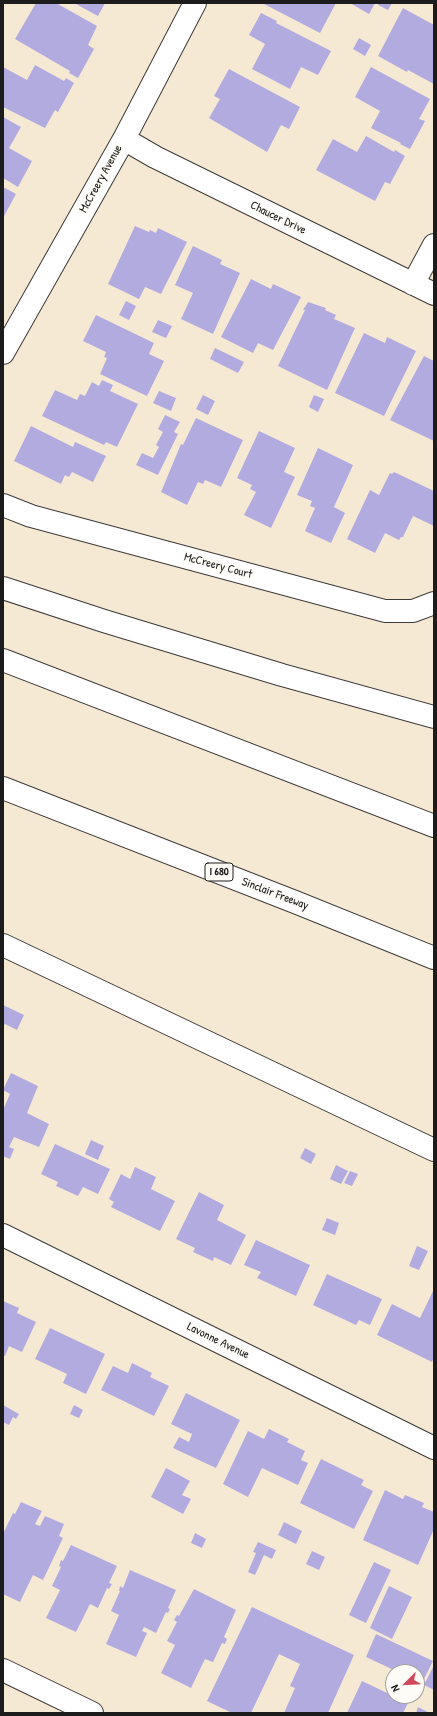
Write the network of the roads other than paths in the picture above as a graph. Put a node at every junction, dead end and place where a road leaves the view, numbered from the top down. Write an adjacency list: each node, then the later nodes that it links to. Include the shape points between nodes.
1 (195, 3): 2 (main road, McCreery Avenue)
2 (124, 138): 4 (main road, Chaucer Drive, via 155,157); 6 (main road, McCreery Avenue)
3 (434, 245): 4 (main road)
4 (413, 284): 5 (main road, Chaucer Drive)
5 (434, 294)
6 (3, 353)
7 (3, 506): 9 (main road, McCreery Court, via 31,516 384,611 413,611)
8 (3, 588): 11 (main road, via 104,622 267,671)
9 (434, 604)
10 (3, 660): 13 (main road)
11 (434, 717)
12 (3, 788): 15 (main road, Sinclair Freeway / I 680)
13 (434, 826)
14 (3, 945): 16 (main road)
15 (434, 958)
16 (434, 1150)
17 (3, 1235): 18 (main road, Lavonne Avenue)
18 (434, 1448)
19 (3, 1670): 20 (main road)
20 (92, 1713)

